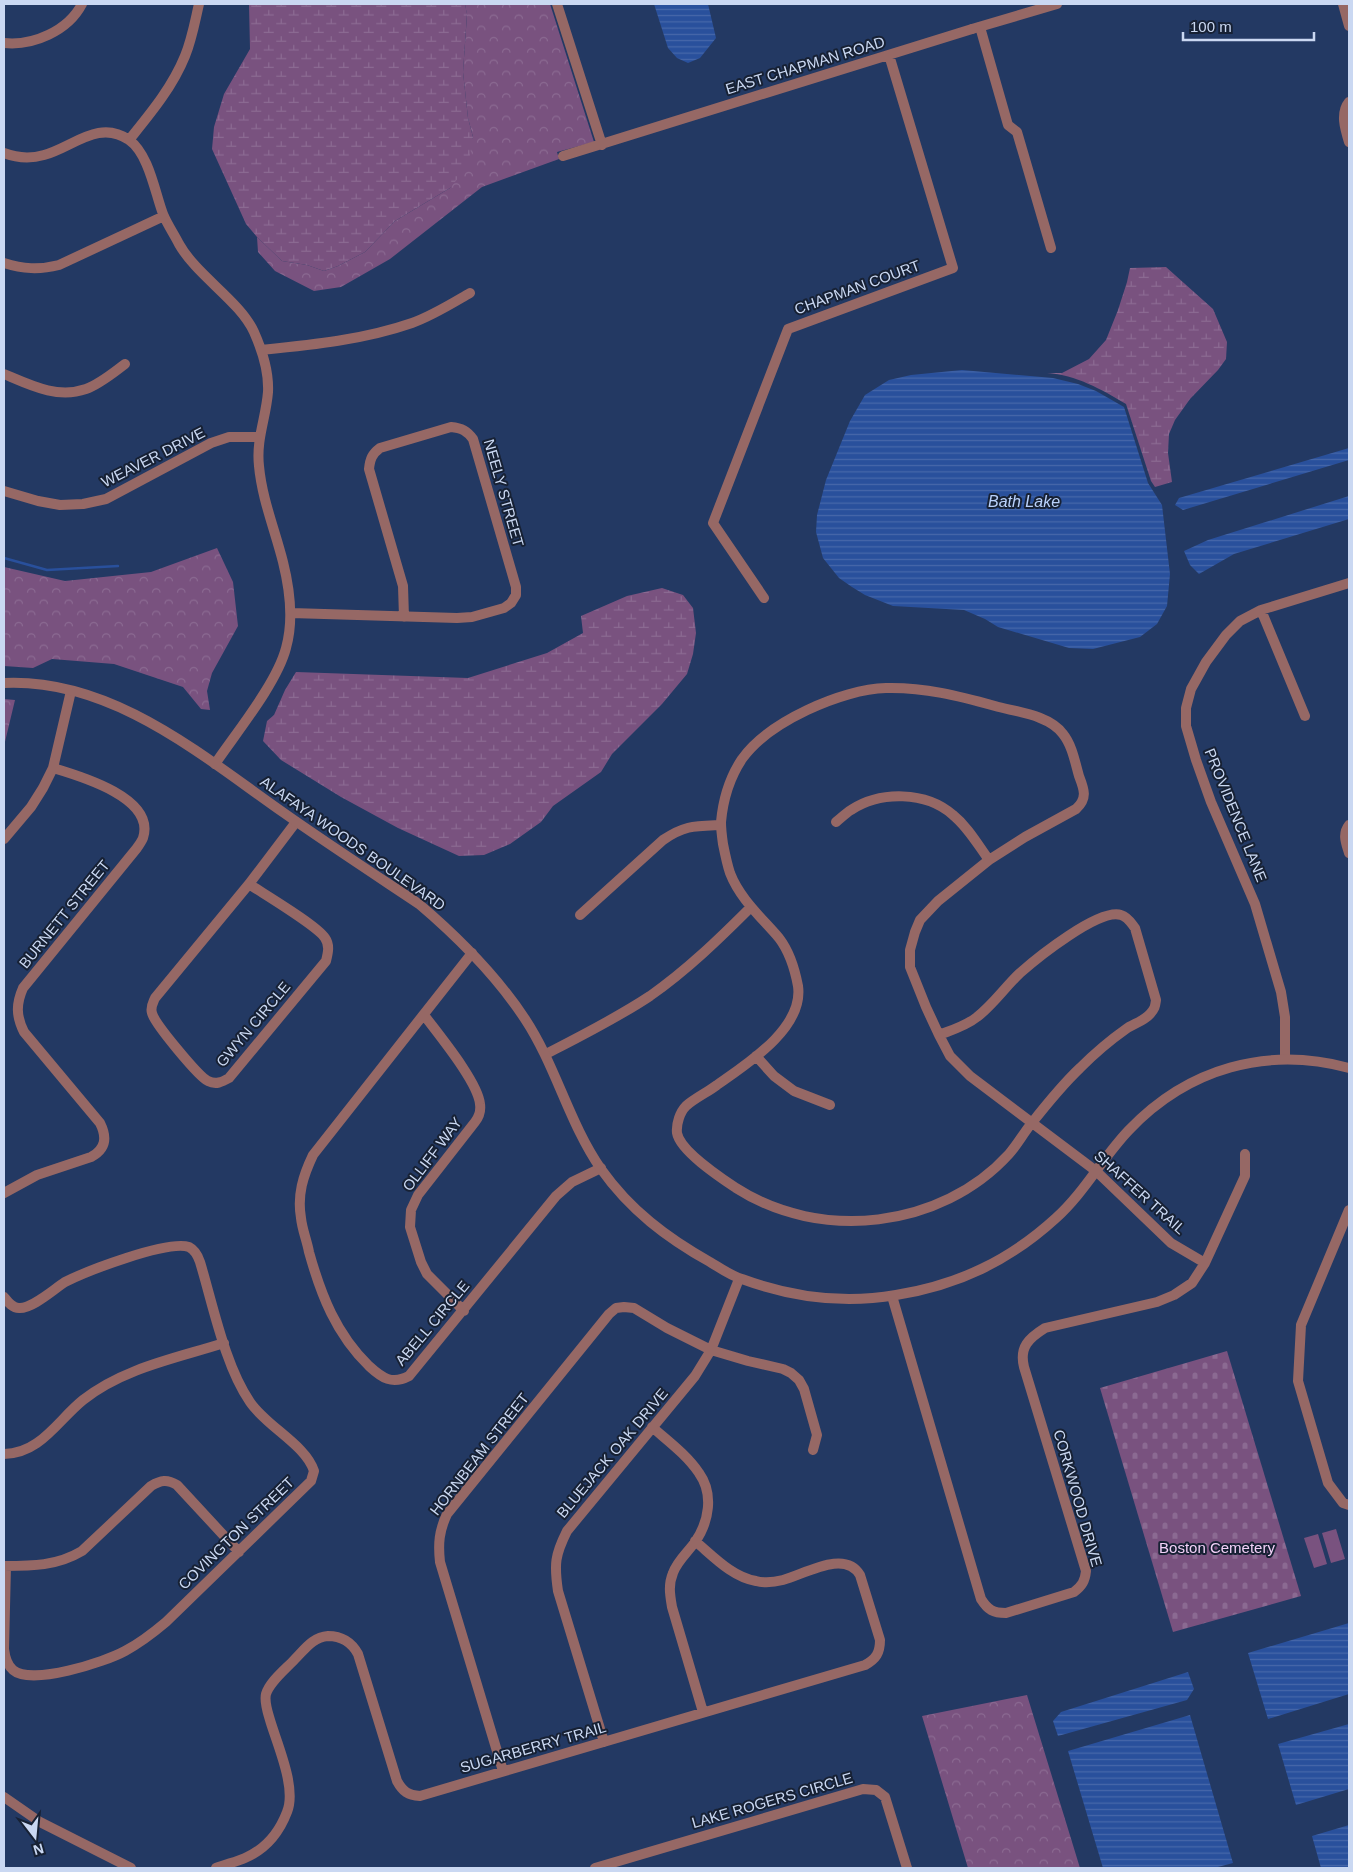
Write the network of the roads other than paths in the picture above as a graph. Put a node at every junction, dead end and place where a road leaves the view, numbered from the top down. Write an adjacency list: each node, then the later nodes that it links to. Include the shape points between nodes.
1 (82, 4): 8 (street, via 65,24 48,35 30,42)
2 (199, 4): 11 (street, via 185,56 160,101)
3 (557, 4): 13 (street)
4 (1057, 4): 7 (street, EAST CHAPMAN ROAD)
5 (1343, 4): 6 (street)
6 (1349, 26)
7 (976, 28): 9 (street, EAST CHAPMAN ROAD); 17 (street, via 1008,125 1017,132)
8 (4, 43)
9 (888, 55): 13 (street, EAST CHAPMAN ROAD); 26 (street, CHAPMAN COURT, via 953,268 788,329 713,523)
10 (1349, 102): 12 (street, via 1344,115)
11 (129, 140): 14 (street, via 105,132 79,138 46,155 30,158); 16 (street, via 146,163)
12 (1349, 142)
13 (602, 145): 15 (street, EAST CHAPMAN ROAD)
14 (4, 154)
15 (563, 156)
16 (164, 216): 18 (street, via 59,265 32,269); 20 (street, via 181,247 244,317)
17 (1051, 248)
18 (4, 263)
19 (470, 293): 20 (street, via 421,319 384,331 344,340)
20 (261, 350): 23 (street, via 268,392)
21 (125, 364): 22 (street, via 86,389 68,392 53,393)
22 (4, 374)
23 (258, 437): 24 (street, WEAVER DRIVE, via 229,437 211,443 106,499 83,504 60,505); 28 (street, via 263,491 289,588)
24 (4, 490)
25 (1349, 583): 27 (street, PROVIDENCE LANE)
26 (764, 598)
27 (1261, 610): 32 (street); 50 (street, PROVIDENCE LANE, via 1240,621 1206,662 1191,689 1186,726 1211,802 1263,930 1281,992 1285,1017)
28 (291, 613): 29 (street, NEELY STREET); 33 (street, via 286,649 278,667)
29 (404, 617): 29 (street, NEELY STREET, via 472,617 504,608 516,595 473,439 460,428 451,427 380,448 370,461 403,586)
30 (4, 683): 31 (street, ALAFAYA WOODS BOULEVARD)
31 (71, 691): 33 (street, ALAFAYA WOODS BOULEVARD, via 145,719); 34 (street)
32 (1305, 716)
33 (215, 764): 35 (street, ALAFAYA WOODS BOULEVARD)
34 (53, 768): 39 (street, via 31,807); 57 (street, BURNETT STREET, via 87,778 128,800 142,817 143,837 138,848 23,988 18,999 19,1022 24,1032 100,1123 104,1131 103,1147 91,1157 37,1175)
35 (296, 822): 42 (street, GWYN CIRCLE); 45 (street, ALAFAYA WOODS BOULEVARD, via 419,904)
36 (836, 822): 41 (street, via 867,802 890,796 916,798 937,804 952,813)
37 (721, 825): 41 (street, SHAFFER TRAIL, via 729,784 744,757 767,735 812,707 882,688 950,694 1038,717 1062,732 1085,793 1083,802 1076,808); 43 (street, SHAFFER TRAIL, via 731,876); 44 (street, via 688,827 662,840)
38 (1349, 825): 40 (street, via 1345,837)
39 (4, 840)
40 (1349, 853)
41 (989, 860): 47 (street, SHAFFER TRAIL, via 938,901 920,920 915,932 910,967)
42 (249, 884): 42 (street, GWYN CIRCLE, via 154,998 151,1007 155,1020 201,1077 215,1083 229,1078 326,961 328,952 328,944 319,931)
43 (751, 907): 48 (street, via 701,956 650,995); 49 (street, SHAFFER TRAIL, via 782,942 794,968 799,992 788,1027)
44 (580, 915)
45 (472, 953): 46 (street, ABELL CIRCLE); 48 (street, ALAFAYA WOODS BOULEVARD, via 507,994)
46 (424, 1015): 63 (street, OLLIFF WAY, via 456,1058 478,1096 480,1106 479,1116 418,1195 411,1210 410,1227 427,1274); 63 (street, ABELL CIRCLE, via 313,1155 303,1176 301,1219 323,1294 337,1326 355,1352 381,1377 392,1382 409,1376)
47 (939, 1035): 53 (street, SHAFFER TRAIL, via 950,1056 970,1076); 53 (street, via 978,1017 1020,974 1064,939 1107,915 1120,914 1128,918 1138,937 1156,1000 1154,1008 1148,1017 1130,1026 1078,1070)
48 (546, 1054): 55 (street, ALAFAYA WOODS BOULEVARD)
49 (756, 1056): 52 (street, via 774,1076 794,1091); 53 (street, SHAFFER TRAIL, via 684,1107 678,1119 677,1133 682,1144 714,1174 752,1199 791,1214 826,1221 862,1221 897,1217 933,1206 986,1175 1010,1153)
50 (1285, 1059): 51 (street, ALAFAYA WOODS BOULEVARD, via 1313,1060); 56 (street, ALAFAYA WOODS BOULEVARD, via 1232,1066 1190,1083 1163,1100 1129,1130)
51 (1349, 1068)
52 (830, 1106)
53 (1031, 1123): 56 (street, SHAFFER TRAIL)
54 (1245, 1154): 59 (street, CORKWOOD DRIVE, via 1245,1176)
55 (601, 1168): 60 (street, ALAFAYA WOODS BOULEVARD, via 632,1205 660,1231); 63 (street, ABELL CIRCLE, via 572,1182 556,1196)
56 (1096, 1171): 59 (street, SHAFFER TRAIL, via 1171,1243); 61 (street, ALAFAYA WOODS BOULEVARD, via 1059,1216 1013,1252 958,1280)
57 (4, 1193)
58 (1349, 1210): 69 (street, via 1301,1325 1298,1381 1328,1483 1343,1503)
59 (1205, 1263): 61 (street, CORKWOOD DRIVE, via 1192,1284 1174,1295 1157,1302 1045,1328 1032,1336 1026,1346 1021,1357 1086,1571 1080,1588 1074,1592 1006,1613 995,1613 981,1600)
60 (739, 1279): 61 (street, ALAFAYA WOODS BOULEVARD, via 822,1298); 65 (street, BLUEJACK OAK DRIVE)
61 (892, 1296)
62 (4, 1297): 64 (street, COVINGTON STREET, via 19,1308 29,1306 87,1272 179,1245 196,1254)
63 (464, 1310)
64 (224, 1343): 68 (street, via 126,1374 83,1400 31,1447); 71 (street, COVINGTON STREET, via 233,1370 251,1404 264,1420 308,1456 314,1471 310,1481)
65 (712, 1350): 66 (street, BLUEJACK OAK DRIVE, via 695,1376); 67 (street, via 783,1369 799,1380 817,1434); 75 (street, HORNBEAM STREET, via 634,1308 616,1308 447,1514 440,1528 440,1562)
66 (652, 1427): 70 (street, via 701,1475 706,1489 707,1515); 74 (street, BLUEJACK OAK DRIVE, via 567,1531 558,1548 555,1569 558,1591)
67 (813, 1450)
68 (4, 1454)
69 (1349, 1505)
70 (695, 1541): 73 (street, via 672,1574 669,1590); 73 (street, SUGARBERRY TRAIL, via 734,1573 756,1581 781,1581 834,1563 855,1567 880,1640 880,1651 865,1665)
71 (239, 1552): 72 (street, via 177,1485 170,1480 161,1480 70,1558 38,1566); 72 (street, COVINGTON STREET, via 166,1622 124,1652 80,1668 37,1675 14,1672 6,1659)
72 (5, 1566)
73 (703, 1712): 74 (street, SUGARBERRY TRAIL)
74 (604, 1742): 75 (street, SUGARBERRY TRAIL)
75 (503, 1772): 78 (street, SUGARBERRY TRAIL, via 420,1796 411,1796 403,1791 397,1781 358,1654 353,1645 343,1638 319,1637 272,1683 266,1694 267,1710 287,1776 288,1810 271,1841 259,1852)
76 (5, 1802): 77 (street)
77 (131, 1868)
78 (216, 1868)
79 (595, 1868): 80 (street, LAKE ROGERS CIRCLE, via 862,1789 876,1790 885,1797)
80 (907, 1868)

